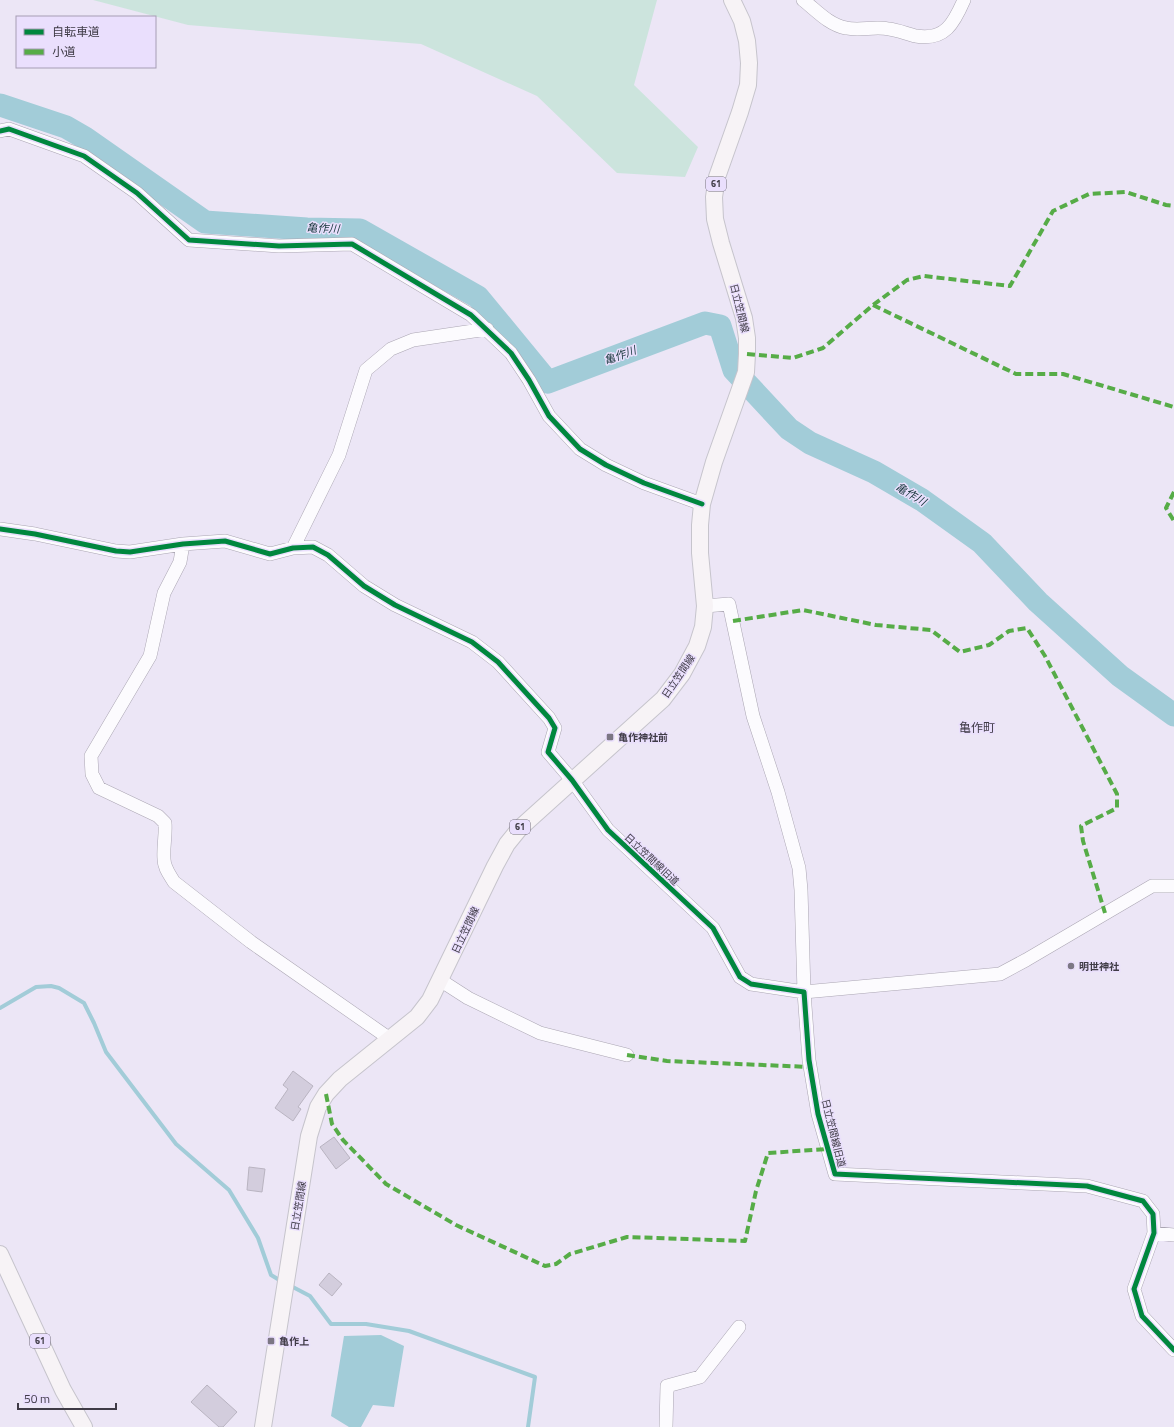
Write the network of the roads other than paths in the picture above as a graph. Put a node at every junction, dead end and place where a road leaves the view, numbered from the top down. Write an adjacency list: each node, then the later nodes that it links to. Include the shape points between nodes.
1 (732, 0): 6 (main road, 日立笠間線 / 61, via 742,21 747,41 748,84 717,177 714,197 715,219 744,318 747,349 744,377)
2 (803, 0): 3 (street, via 833,23 847,28 888,28 917,36 935,36 946,30 955,20)
3 (964, 0)
4 (0, 131): 5 (street, via 9,128 84,156 137,193 189,240 279,246 352,244 472,315)
5 (487, 329): 6 (street, via 511,353 549,416 580,449 644,483); 9 (street, via 413,340 391,349 366,370 339,455)
6 (702, 504): 10 (main road, 日立笠間線 / 61, via 700,553)
7 (0, 529): 8 (street, via 130,552)
8 (183, 544): 9 (street, via 225,541 270,554); 15 (street, via 180,562 164,593 150,656 91,756 92,774 99,788 158,816 165,823 164,859 174,882 251,942)
9 (293, 548): 11 (street, 日立笠間線旧道, via 313,547 328,555 364,586 394,605 472,642 498,662 549,718 554,728 548,752)
10 (705, 606): 11 (main road, 日立笠間線 / 61, via 703,627 697,646 682,674 663,700); 14 (street, via 729,604 753,716 799,868 802,890)
11 (572, 780): 13 (main road, 日立笠間線 / 61, via 520,828 507,844); 14 (street, 日立笠間線旧道, via 608,830 713,928 740,977 751,984)
12 (1174, 886): 14 (street, via 1152,886 1000,974)
13 (440, 980): 15 (main road, 日立笠間線 / 61, via 430,1000 417,1017); 16 (street, via 468,998 540,1033)
14 (804, 992): 17 (street, 日立笠間線旧道, via 809,1060 818,1114 835,1174 1087,1186 1143,1201 1153,1214)
15 (390, 1039): 23 (main road, 日立笠間線 / 61, via 340,1079 318,1106 309,1136)
16 (627, 1055)
17 (1154, 1233): 18 (street); 21 (street, 日立笠間線旧道, via 1134,1289 1142,1316)
18 (1174, 1235)
19 (0, 1254): 22 (main road, 61, via 63,1390)
20 (739, 1326): 24 (street, via 700,1377 667,1386)
21 (1174, 1350)
22 (84, 1427)
23 (263, 1427)
24 (666, 1427)

